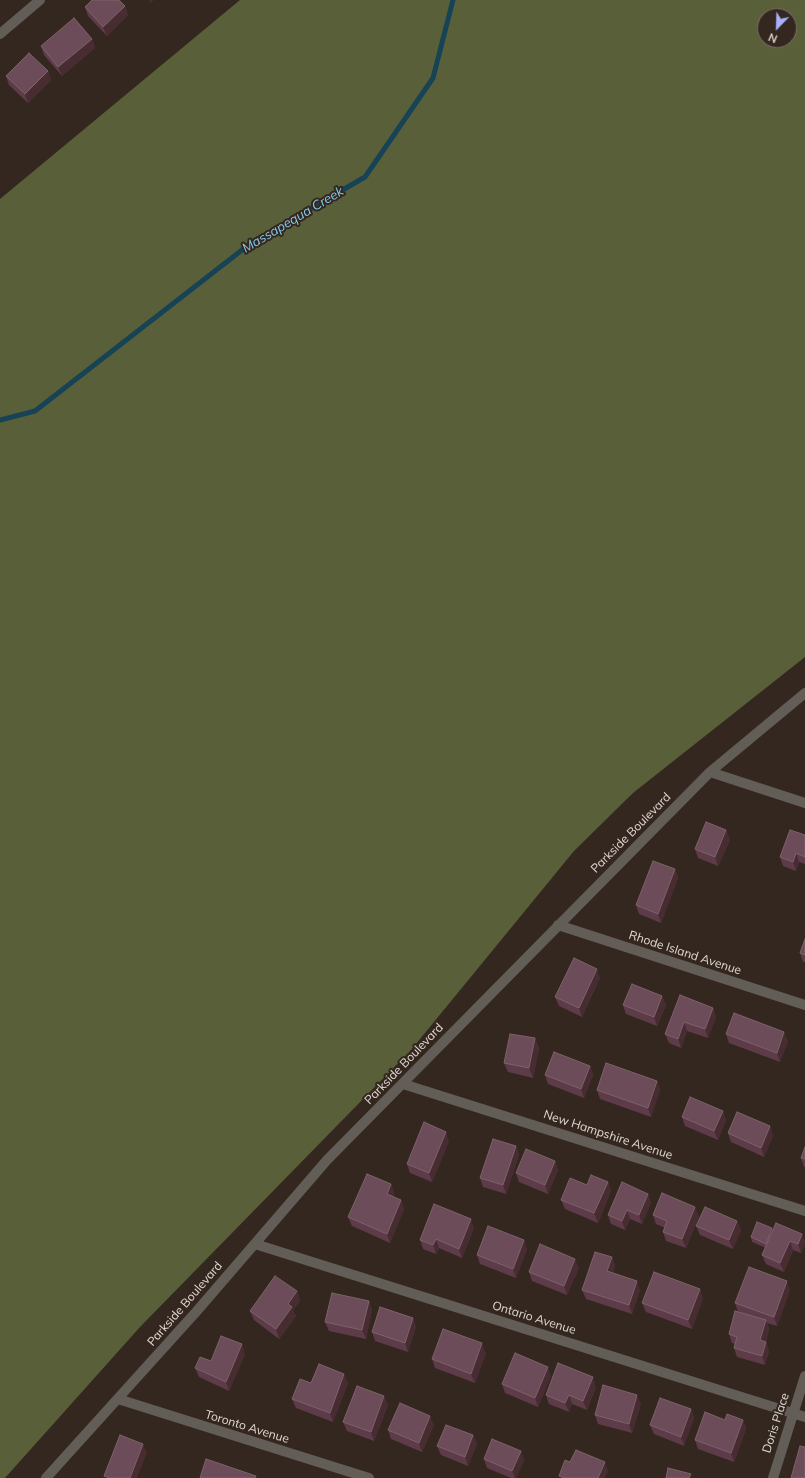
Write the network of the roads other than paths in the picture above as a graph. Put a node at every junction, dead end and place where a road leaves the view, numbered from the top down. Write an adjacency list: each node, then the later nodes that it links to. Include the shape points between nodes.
1 (40, 0): 2 (street)
2 (0, 34)
3 (805, 692): 4 (street, Parkside Boulevard)
4 (710, 772): 5 (street); 6 (street, Parkside Boulevard)
5 (805, 803)
6 (558, 925): 7 (street, Rhode Island Avenue); 8 (street, Parkside Boulevard)
7 (805, 1005)
8 (403, 1084): 9 (street, New Hampshire Avenue); 10 (street, Parkside Boulevard, via 327,1160)
9 (805, 1211)
10 (255, 1244): 12 (street, Parkside Boulevard); 13 (street, Ontario Avenue)
11 (805, 1376): 13 (street, Doris Place)
12 (118, 1399): 15 (street, Parkside Boulevard); 16 (street, Toronto Avenue)
13 (793, 1413): 14 (street, Ontario Avenue); 17 (street, Doris Place)
14 (805, 1417)
15 (46, 1478)
16 (369, 1478)
17 (773, 1478)

